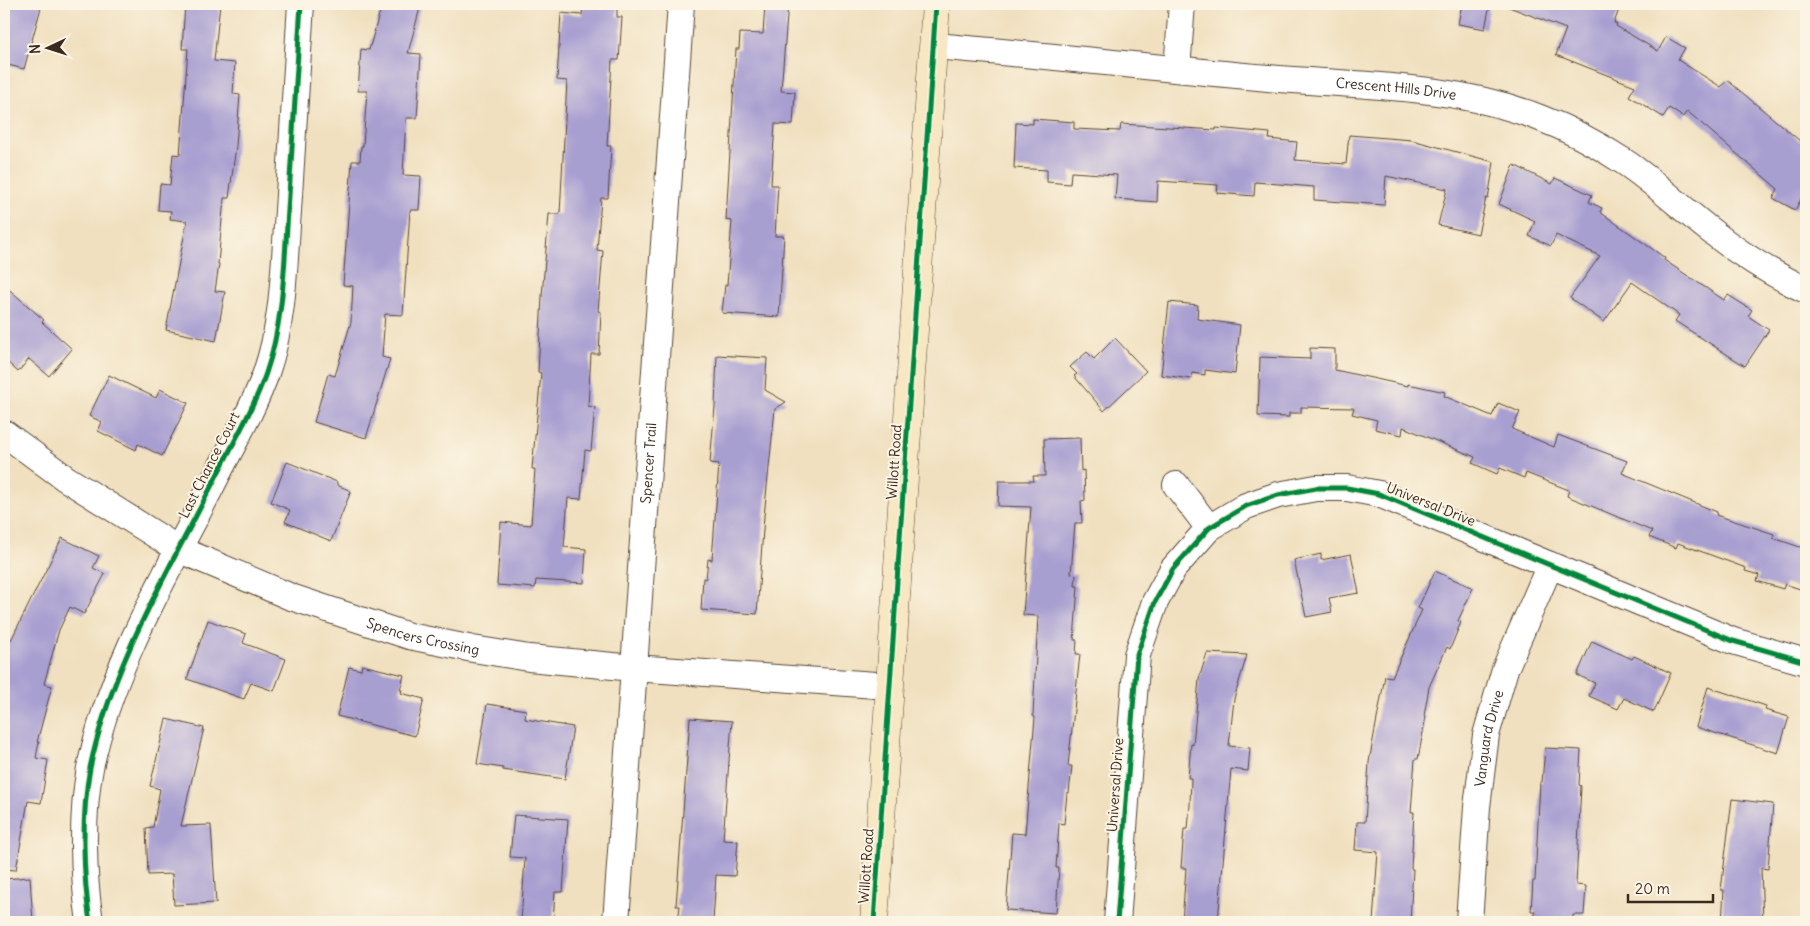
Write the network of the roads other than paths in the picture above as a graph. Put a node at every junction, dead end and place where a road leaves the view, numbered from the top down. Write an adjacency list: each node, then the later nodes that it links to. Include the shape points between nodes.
1 (301, 4): 11 (street, Last Chance Court, via 278,326 266,372)
2 (682, 4): 14 (street, Spencer Trail)
3 (936, 4): 5 (main road, Willott Road)
4 (1182, 4): 6 (street)
5 (933, 46): 6 (street, Crescent Hills Drive); 15 (main road, Willott Road)
6 (1177, 69): 7 (street, Crescent Hills Drive, via 1451,93 1540,118 1623,161 1751,260)
7 (1806, 290)
8 (4, 433): 11 (street, Spencers Crossing, via 65,478)
9 (1176, 485): 10 (street)
10 (1208, 528): 12 (street, Universal Drive, via 1246,506 1278,495 1316,488 1347,488 1379,494); 19 (street, Universal Drive, via 1173,569 1155,602 1137,655)
11 (178, 549): 14 (street, Spencers Crossing, via 291,597 409,636 529,658); 16 (street, Last Chance Court, via 122,665 90,769 84,819)
12 (1550, 565): 13 (street, Universal Drive, via 1733,641); 20 (street, Vanguard Drive, via 1505,669 1486,735)
13 (1806, 662)
14 (634, 668): 15 (street, Spencers Crossing); 17 (street, Spencer Trail)
15 (890, 686): 18 (main road, Willott Road)
16 (90, 922)
17 (616, 922)
18 (874, 922)
19 (1117, 922)
20 (1468, 922)

